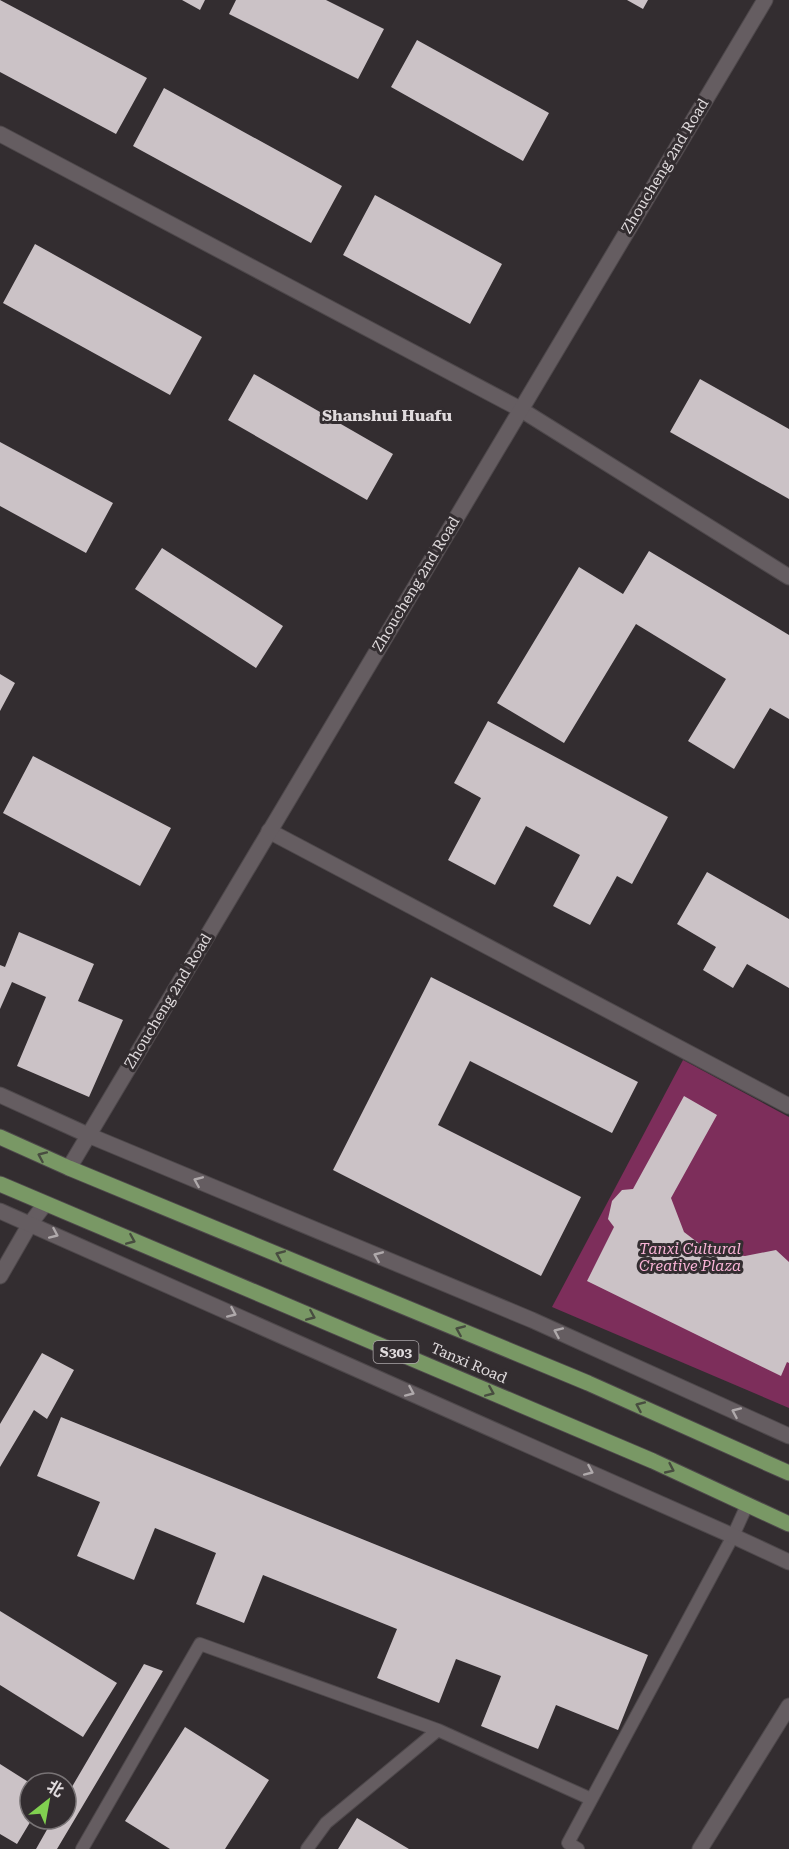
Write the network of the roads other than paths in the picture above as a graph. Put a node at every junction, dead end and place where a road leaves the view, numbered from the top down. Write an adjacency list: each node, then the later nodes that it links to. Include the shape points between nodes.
1 (765, 0): 3 (street, Zhoucheng 2nd Road)
2 (0, 134): 3 (street)
3 (520, 409): 4 (street); 5 (street, Zhoucheng 2nd Road)
4 (789, 577)
5 (269, 831): 7 (street); 8 (street, Zhoucheng 2nd Road)
6 (0, 1095): 8 (street)
7 (789, 1106)
8 (88, 1136): 10 (street, Zhoucheng 2nd Road); 16 (street, one-way to 8, via 532,1320)
9 (0, 1137): 10 (main road, Tanxi Road, one-way to 9)
10 (69, 1168): 17 (main road, Tanxi Road, one-way to 10, via 588,1383)
11 (0, 1184): 12 (main road, Tanxi Road / S303)
12 (45, 1204): 14 (street); 18 (main road, Tanxi Road / S303, one-way to 18, via 579,1429)
13 (0, 1211): 14 (street)
14 (30, 1224): 15 (street); 20 (street, one-way to 20)
15 (0, 1276)
16 (789, 1436)
17 (789, 1473)
18 (747, 1505): 19 (main road, Tanxi Road / S303); 20 (lane)
19 (789, 1524)
20 (733, 1536): 21 (street); 24 (lane)
21 (789, 1562)
22 (789, 1706): 28 (street)
23 (438, 1730): 24 (lane); 25 (lane, via 200,1644); 26 (lane, via 326,1823)
24 (591, 1799): 27 (lane, via 568,1843)
25 (82, 1849)
26 (307, 1849)
27 (578, 1849)
28 (700, 1849)

